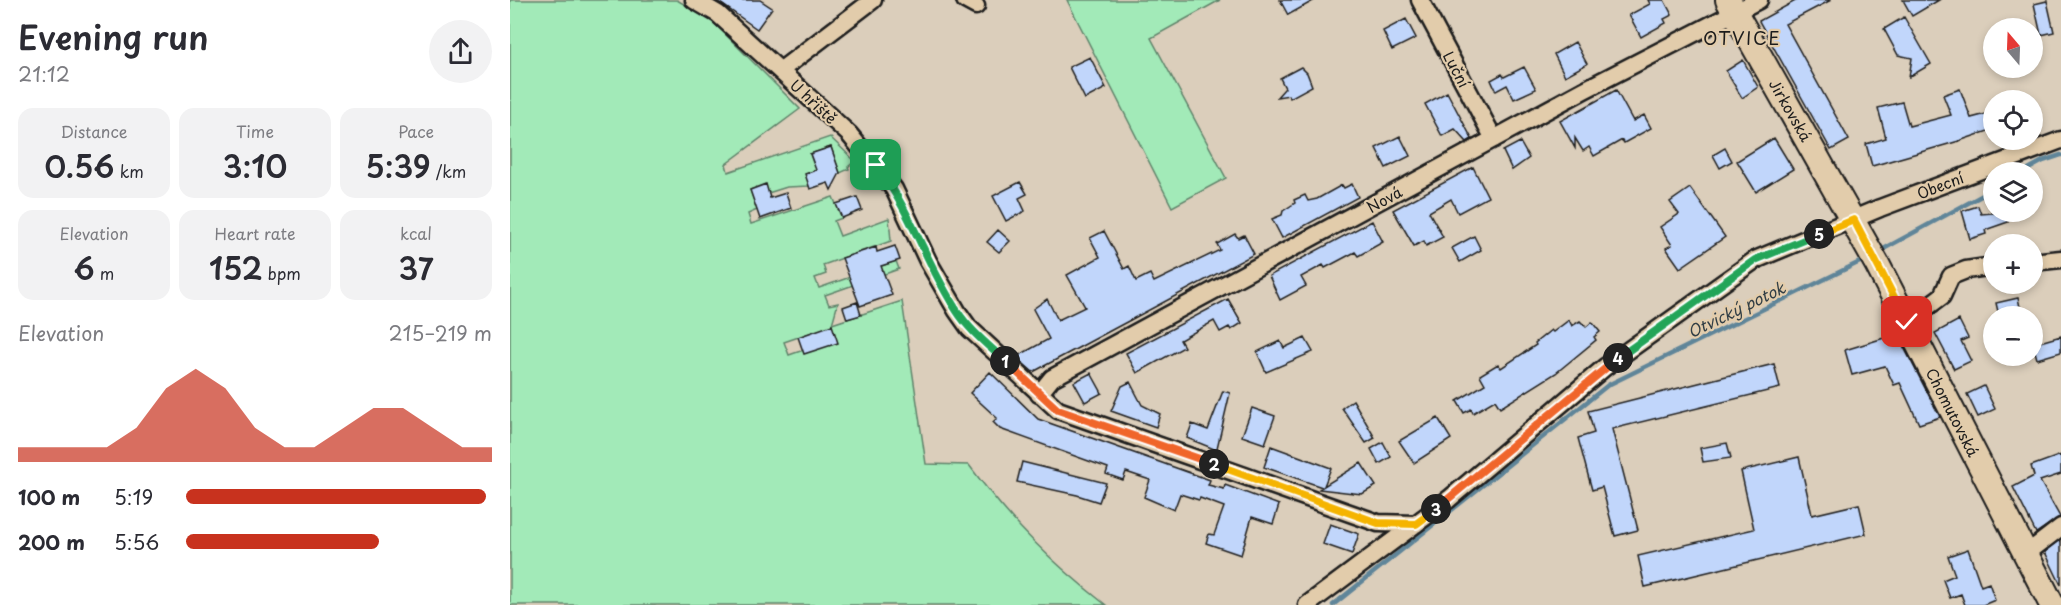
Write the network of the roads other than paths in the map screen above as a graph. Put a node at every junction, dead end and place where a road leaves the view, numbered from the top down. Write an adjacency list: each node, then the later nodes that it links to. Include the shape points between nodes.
1 (694, 0): 6 (street, U hřiště, via 718,14)
2 (873, 0): 6 (street)
3 (1419, 0): 7 (street, Luční)
4 (1759, 0): 5 (street, Nová)
5 (1731, 6): 7 (street, Nová); 9 (main road, Jirkovská)
6 (781, 70): 14 (street, U hřiště, via 876,165 894,189 957,311)
7 (1494, 139): 14 (street, Nová, via 1052,378)
8 (2061, 140): 9 (street, Obecní)
9 (1859, 230): 13 (main road, Chomutovská); 15 (street, Obecní, via 1755,260 1605,367)
10 (2061, 259): 11 (street)
11 (2043, 261)
12 (1983, 268): 13 (street, via 1951,276 1942,296)
13 (1907, 322): 17 (main road, Chomutovská)
14 (1039, 394): 15 (street, U hřiště, via 1058,410 1378,523)
15 (1416, 524): 18 (street, Obecní)
16 (2061, 527): 17 (street)
17 (2026, 554): 19 (main road, Chomutovská)
18 (1307, 605)
19 (2052, 605)

